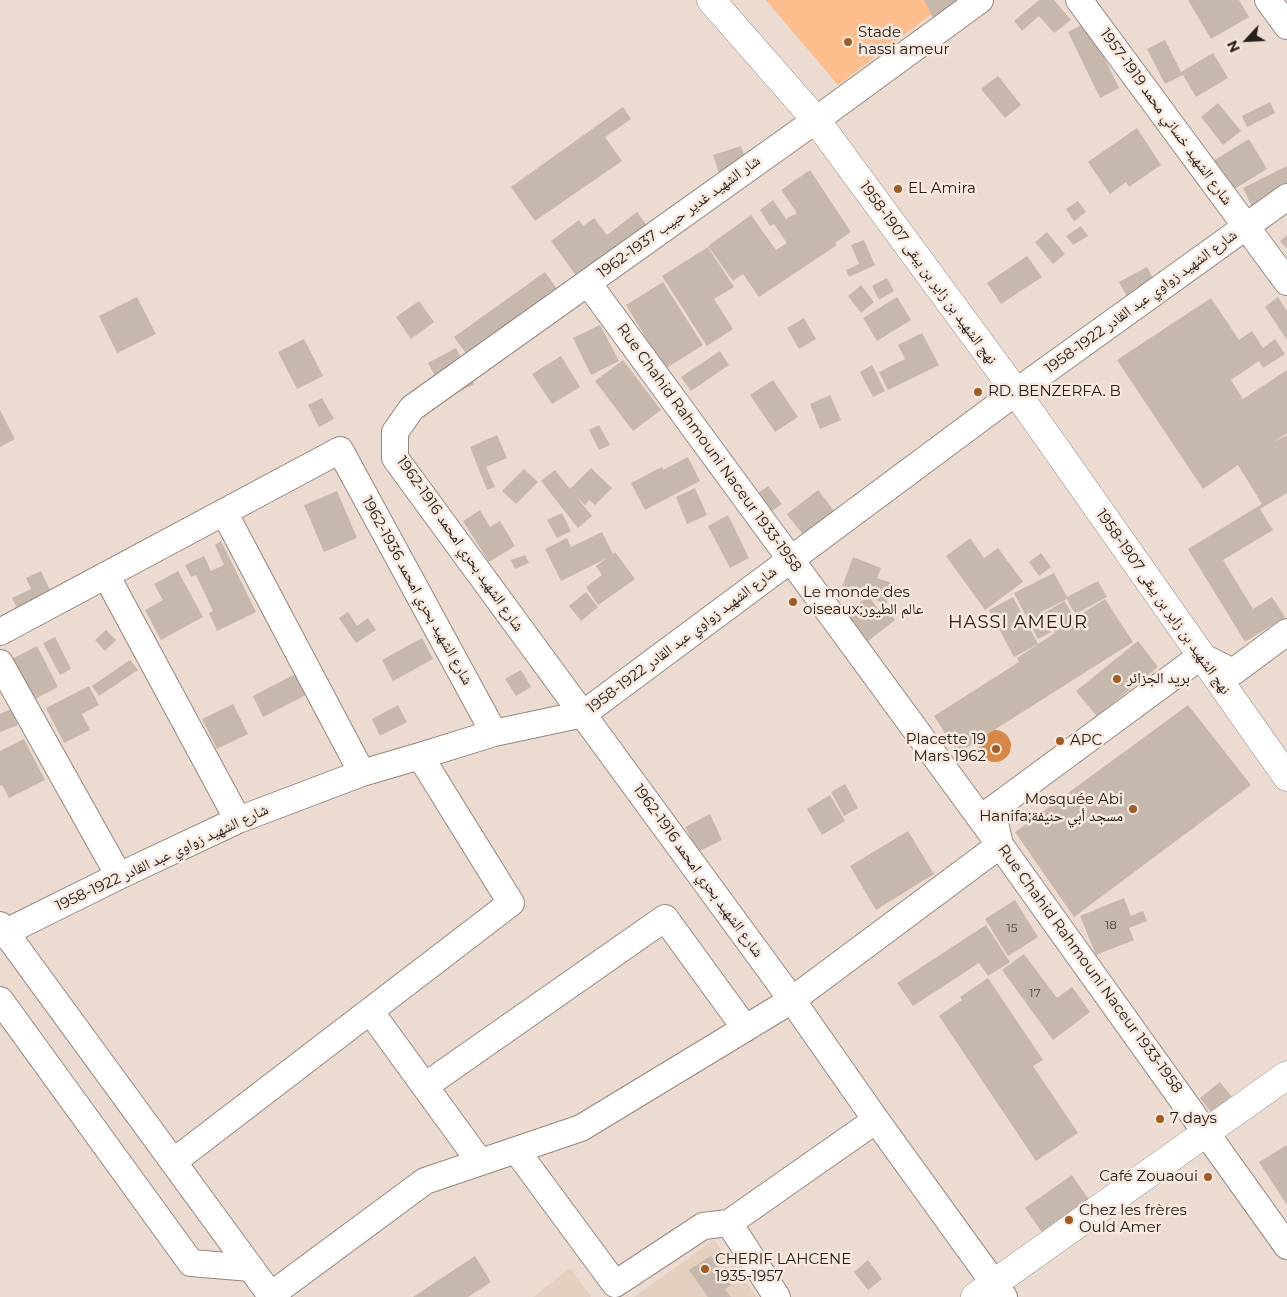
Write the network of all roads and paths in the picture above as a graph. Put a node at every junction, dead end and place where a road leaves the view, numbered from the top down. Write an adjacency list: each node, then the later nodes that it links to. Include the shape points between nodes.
1 (712, 0): 6 (main road, نهج الشهيد بن زاير بن يبقى 1907-1958)
2 (980, 0): 6 (street, شار الشهيد غدير حبيب 1937-1962)
3 (1080, 0): 8 (street, شارع الشهيد خساني محمد 1919-1957)
4 (1268, 0): 5 (street)
5 (1287, 26)
6 (816, 120): 10 (street, شار الشهيد غدير حبيب 1937-1962); 11 (main road, نهج الشهيد بن زاير بن يبقى 1907-1958)
7 (1287, 198): 8 (street, شارع الشهيد زواوي عبد القادر 1922-1958)
8 (1246, 227): 9 (street, شارع الشهيد خساني محمد 1919-1957); 11 (street, شارع الشهيد زواوي عبد القادر 1922-1958)
9 (1287, 282)
10 (588, 283): 12 (street, شار الشهيد غدير حبيب 1937-1962, via 412,408 395,432); 14 (street, Rue Chahid Rahmouni Naceur 1933-1958)
11 (1016, 392): 14 (street, شارع الشهيد زواوي عبد القادر 1922-1958); 18 (main road, نهج الشهيد بن زاير بن يبقى 1907-1958)
12 (395, 445): 20 (street, شارع الشهيد بحري امحمد 1916-1962, via 395,458)
13 (224, 512): 15 (street); 21 (street, شارع الشهيد بحري امحمد 1936-1962, via 340,450); 23 (street)
14 (790, 560): 20 (street, شارع الشهيد زواوي عبد القادر 1922-1958); 26 (street, Rue Chahid Rahmouni Naceur 1933-1958)
15 (106, 575): 16 (street); 25 (street)
16 (0, 632)
17 (1287, 632): 18 (street, via 1233,672)
18 (1201, 656): 24 (main road, نهج الشهيد بن زاير بن يبقى 1907-1958); 26 (street, via 992,810)
19 (0, 663): 27 (street)
20 (583, 714): 21 (street, شارع الشهيد زواوي عبد القادر 1922-1958); 30 (street, شارع الشهيد بحري امحمد 1916-1962)
21 (494, 733): 22 (street, شارع الشهيد زواوي عبد القادر 1922-1958)
22 (420, 756): 23 (street, شارع الشهيد زواوي عبد القادر 1922-1958); 31 (street, via 511,904)
23 (362, 774): 25 (street, شارع الشهيد زواوي عبد القادر 1922-1958)
24 (1287, 776)
25 (238, 820): 27 (street, شارع الشهيد زواوي عبد القادر 1922-1958)
26 (1000, 845): 30 (street); 36 (street, Rue Chahid Rahmouni Naceur 1933-1958)
27 (119, 876): 28 (street, شارع الشهيد زواوي عبد القادر 1922-1958)
28 (1, 931): 38 (street)
29 (0, 1000): 42 (street, via 191,1264)
30 (792, 1000): 32 (street); 35 (street, شارع الشهيد بحري امحمد 1916-1962)
31 (370, 1011): 34 (street); 38 (street)
32 (745, 1028): 34 (street, via 665,918); 37 (street, via 581,1128)
33 (1287, 1075): 36 (main road)
34 (425, 1086): 39 (street)
35 (876, 1120): 40 (street); 43 (street, شارع الشهيد بحري امحمد 1916-1962)
36 (1206, 1131): 41 (street, Rue Chahid Rahmouni Naceur 1933-1958); 43 (main road)
37 (516, 1150): 39 (street); 40 (street, via 615,1284 703,1226)
38 (173, 1162): 42 (street)
39 (480, 1162): 44 (street, via 425,1181)
40 (729, 1223): 45 (street)
41 (1287, 1246)
42 (251, 1268): 44 (street)
43 (991, 1292)
44 (272, 1296)
45 (777, 1297)

